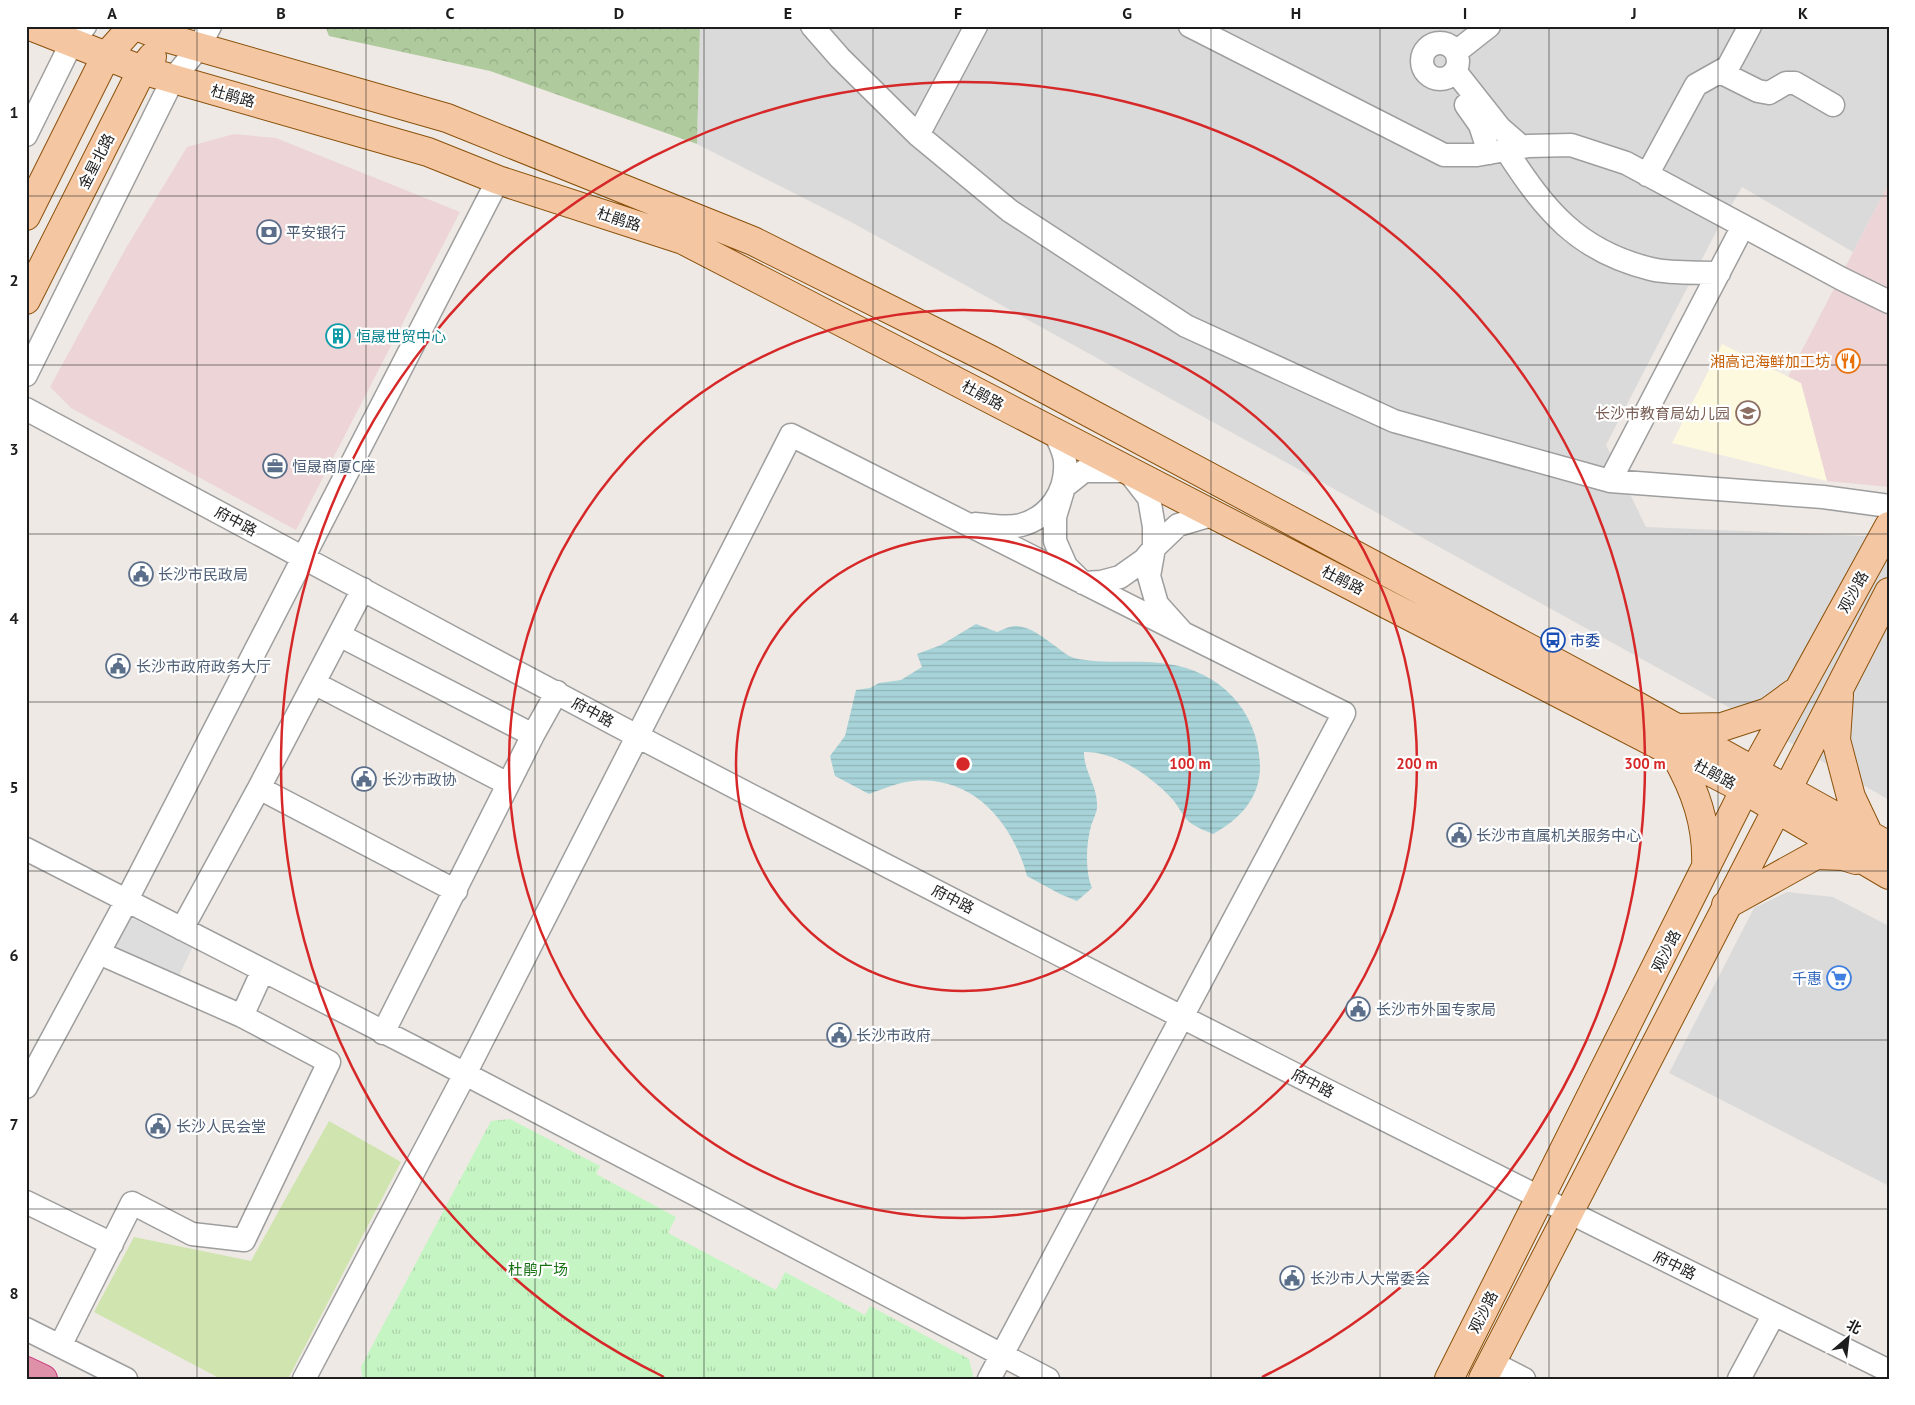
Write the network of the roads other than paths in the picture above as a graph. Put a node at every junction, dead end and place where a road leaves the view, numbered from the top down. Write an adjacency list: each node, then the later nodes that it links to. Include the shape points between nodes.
1 (30, 26): 9 (main road, 杜鹃路)
2 (134, 26): 8 (main road, 杜鹃路); 11 (main road)
3 (812, 26): 18 (street)
4 (976, 26): 18 (street)
5 (1190, 26): 19 (street, via 1444,155)
6 (1489, 26): 12 (street)
7 (1750, 26): 14 (street, via 1728,67)
8 (170, 32): 10 (main road, 杜鹃路); 13 (main road, 金星北路)
9 (78, 35): 11 (main road, 杜鹃路); 17 (street)
10 (205, 36): 15 (street); 50 (main road, 杜鹃路, via 447,118 753,241 991,360)
11 (106, 56): 13 (main road, 杜鹃路); 22 (main road)
12 (1451, 67): 19 (street, via 1500,128); 19 (street, via 1456,91 1480,125)
13 (142, 70): 15 (main road, 杜鹃路); 25 (main road, 金星北路)
14 (1720, 72): 16 (street, via 1769,93 1786,83 1795,83); 20 (street, via 1696,85)
15 (172, 79): 21 (main road, 杜鹃路, via 428,152); 27 (street)
16 (1833, 105)
17 (26, 135)
18 (918, 135): 31 (street, via 1010,211 1186,326 1394,421)
19 (1505, 150): 20 (street, via 1571,146 1626,164); 24 (street, via 1536,196 1572,234 1613,257 1652,270)
20 (1647, 175): 23 (street)
21 (498, 180): 29 (main road, 杜鹃路, via 683,240); 38 (street)
22 (26, 216)
23 (1743, 226): 24 (street); 26 (street)
24 (1719, 272): 31 (street)
25 (26, 300)
26 (1889, 302)
27 (26, 375)
28 (26, 409): 38 (street, 府中路)
29 (1055, 433): 30 (main road, 杜鹃路); 32 (street, via 1065,460)
30 (1128, 471): 32 (street, via 1084,471); 34 (main road, 杜鹃路); 37 (street, via 1149,498)
31 (1610, 481): 33 (street, via 1823,497)
32 (1064, 487): 35 (street, via 1049,510 1021,525); 39 (street, via 1055,517 1055,541 1066,566)
33 (1889, 506)
34 (1215, 514): 37 (street, via 1178,525); 50 (main road, 杜鹃路)
35 (963, 522): 39 (street); 49 (street, via 791,435)
36 (1889, 526): 46 (main road, 观沙路)
37 (1154, 548): 39 (street, via 1144,560 1120,577); 42 (street, via 1149,576 1157,604)
38 (304, 557): 40 (street, 府中路); 59 (street)
39 (1083, 582): 42 (street)
40 (363, 589): 43 (street); 47 (street, 府中路)
41 (1889, 592): 45 (main road, 观沙路)
42 (1183, 633): 65 (street, via 1344,713)
43 (339, 635): 44 (street); 48 (street)
44 (314, 683): 52 (street); 53 (street)
45 (1839, 687): 54 (main road, 观沙路); 56 (main road, via 1836,740 1851,797)
46 (1799, 689): 50 (main road, via 1768,712); 51 (main road, 观沙路)
47 (557, 692): 48 (street); 49 (street, 府中路)
48 (533, 735): 52 (street)
49 (638, 736): 65 (street, 府中路); 67 (street)
50 (1675, 740): 51 (main road, 杜鹃路); 57 (main road, via 1702,816 1707,847)
51 (1750, 781): 54 (main road, 杜鹃路); 57 (main road, 观沙路)
52 (508, 784): 58 (street)
53 (259, 788): 58 (street); 61 (street)
54 (1781, 798): 56 (main road, 杜鹃路); 60 (main road, 观沙路)
55 (26, 849): 59 (street)
56 (1879, 855): 60 (main road, via 1816,855)
57 (1706, 871): 69 (main road, 观沙路)
58 (456, 891): 66 (street)
59 (127, 900): 61 (street); 62 (street)
60 (1726, 906): 71 (main road, 观沙路)
61 (182, 929): 63 (street)
62 (99, 953): 64 (street); 68 (street)
63 (263, 970): 64 (street); 66 (street)
64 (242, 1016): 72 (street, via 329,1062 244,1240 192,1234 132,1203)
65 (1182, 1017): 69 (street, 府中路); 76 (street)
66 (383, 1033): 67 (street)
67 (465, 1074): 76 (street); 82 (street)
68 (26, 1087)
69 (1541, 1199): 71 (street, 府中路); 85 (main road, 观沙路)
70 (26, 1202): 72 (street)
71 (1568, 1212): 73 (street, 府中路); 78 (main road, 观沙路)
72 (112, 1244): 75 (street)
73 (1774, 1314): 79 (street, 府中路); 87 (street)
74 (26, 1329): 75 (street)
75 (60, 1346): 81 (street)
76 (1003, 1355): 83 (street); 84 (street)
77 (26, 1370): 80 (highway)
78 (1487, 1371): 86 (street)
79 (1889, 1371)
80 (43, 1379)
81 (126, 1379)
82 (304, 1379)
83 (989, 1379)
84 (1048, 1379)
85 (1449, 1379)
86 (1524, 1379)
87 (1739, 1379)

